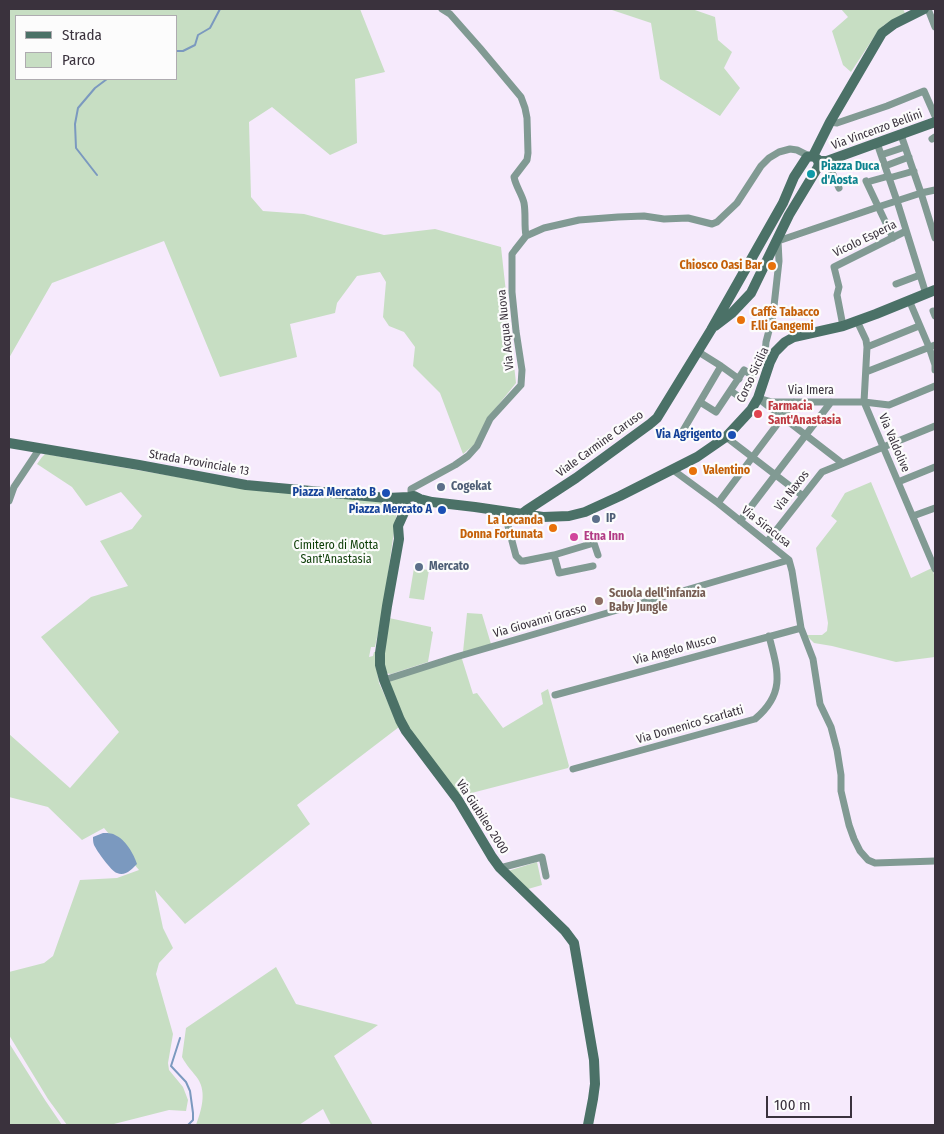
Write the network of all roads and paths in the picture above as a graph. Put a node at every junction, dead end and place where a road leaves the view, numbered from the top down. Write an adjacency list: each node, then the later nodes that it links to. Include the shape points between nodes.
1 (442, 9): 25 (street, via 450,14 521,97 527,118 528,153 527,160 514,177 524,203)
2 (923, 9): 6 (street, via 882,33)
3 (928, 9): 4 (street)
4 (935, 27)
5 (935, 116): 6 (street, via 924,91 837,123)
6 (830, 122): 12 (street)
7 (935, 122): 8 (street, Via Vincenzo Bellini)
8 (901, 135): 9 (street, Via Vincenzo Bellini); 10 (street)
9 (877, 143): 11 (street); 12 (street, Via Vincenzo Bellini)
10 (905, 147): 11 (street); 13 (street)
11 (881, 155): 14 (street)
12 (814, 156): 17 (street, via 805,159); 18 (street); 20 (street, via 818,167); 25 (street, via 790,149 769,158 737,203 712,224 688,218 618,217 579,220)
13 (909, 157): 14 (street); 15 (street)
14 (885, 166): 16 (street)
15 (914, 171): 16 (street); 21 (street)
16 (889, 176): 22 (street); 23 (street, via 869,181)
17 (790, 186): 20 (street); 33 (street)
18 (839, 188)
19 (935, 190): 21 (street)
20 (802, 192): 28 (street)
21 (921, 193): 22 (street); 27 (street)
22 (897, 201): 23 (street); 24 (street)
23 (878, 207): 26 (street); 28 (street)
24 (906, 231): 26 (street, Vicolo Esperia); 29 (street)
25 (526, 236): 74 (street, Via Acqua Nuova, via 512,254 512,292 522,370 520,385 490,419 477,446 468,456)
26 (893, 238): 36 (street, Vicolo Esperia, via 834,267)
27 (935, 238)
28 (778, 241): 34 (street, via 751,293); 42 (street, via 773,315 765,354)
29 (920, 275): 30 (street); 31 (street)
30 (896, 284)
31 (931, 292): 32 (street, Corso Sicilia)
32 (909, 300): 35 (street, Corso Sicilia); 37 (street)
33 (722, 310): 34 (street); 38 (street)
34 (732, 313): 38 (street)
35 (858, 321): 36 (street, Corso Sicilia); 40 (street, Via Valdolive)
36 (843, 326): 42 (street, Corso Sicilia, via 794,337 780,346)
37 (919, 326): 39 (street); 40 (street)
38 (711, 330): 41 (street, Viale Carmine Caruso)
39 (932, 346): 43 (street); 46 (street)
40 (867, 347): 46 (street, Via Valdolive)
41 (697, 351): 44 (street); 78 (street, Viale Carmine Caruso, via 657,418)
42 (770, 362): 52 (street, Corso Sicilia)
43 (935, 365): 45 (street)
44 (721, 366): 48 (street); 53 (street)
45 (935, 370)
46 (866, 372): 56 (street, Via Valdolive)
47 (753, 376): 48 (street, via 744,370)
48 (739, 379): 50 (street)
49 (935, 386): 56 (street, Via Imera, via 889,405)
50 (731, 391): 51 (street); 53 (street, via 716,412)
51 (742, 398)
52 (758, 398): 54 (street, Via Imera); 57 (street); 61 (street, Corso Sicilia)
53 (700, 402): 59 (street)
54 (794, 402): 55 (street, Via Imera); 57 (street)
55 (831, 402): 56 (street, Via Imera); 60 (street)
56 (864, 402): 63 (street, Via Valdolive)
57 (782, 418): 60 (street); 65 (street)
58 (935, 426): 63 (street, Via Naxos)
59 (681, 434)
60 (805, 436): 66 (street); 69 (street)
61 (726, 437): 65 (street); 68 (street, Corso Sicilia)
62 (9, 443): 64 (street, Strada Provinciale 13)
63 (884, 447): 66 (street, Via Naxos); 70 (street, Via Valdolive)
64 (40, 448): 72 (street, Strada Provinciale 13, via 246,485); 73 (street, via 14,487)
65 (753, 457): 69 (street); 75 (street)
66 (842, 463): 71 (street, Via Naxos, via 822,472)
67 (935, 467): 70 (street)
68 (674, 470): 75 (street, Via Siracusa); 78 (street, Corso Sicilia, via 578,514 557,518)
69 (775, 475): 71 (street); 80 (street)
70 (898, 482): 79 (street, Via Valdolive)
71 (803, 496): 81 (street, Via Naxos)
72 (375, 497): 74 (street, Strada Provinciale 13); 74 (street, Via Acqua Nuova, via 401,493)
73 (9, 501)
74 (413, 501): 77 (street, Strada Provinciale 13, via 426,506 444,504); 90 (street, Via Giubileo 2000, via 398,538 380,652)
75 (718, 503): 80 (street, Via Siracusa)
76 (935, 508): 79 (street)
77 (504, 511): 78 (street); 82 (street, via 516,556 521,561)
78 (522, 514)
79 (913, 516): 83 (street, Via Valdolive)
80 (740, 521): 81 (street, Via Siracusa)
81 (767, 542): 85 (street, Via Siracusa)
82 (554, 554): 84 (street, via 594,543); 86 (street, via 559,573)
83 (933, 554): 87 (street, Via Valdolive)
84 (598, 556)
85 (788, 560): 88 (street, Via Siracusa); 90 (street, Via Giovanni Grasso)
86 (593, 566)
87 (935, 569)
88 (801, 628): 89 (street, Via Angelo Musco); 93 (street, Via Siracusa, via 813,659 820,704 832,727 841,791 849,825 860,851 875,863)
89 (770, 636): 91 (street, Via Angelo Musco); 92 (street, Via Domenico Scarlatti, via 778,678 767,708 755,719)
90 (384, 680): 94 (street, Via Giubileo 2000, via 406,731 458,800)
91 (556, 695)
92 (573, 769)
93 (935, 861)
94 (500, 868): 95 (street, via 542,857); 96 (street, Via Giubileo 2000, via 574,943 594,1060 595,1084)
95 (546, 876)
96 (588, 1125)

